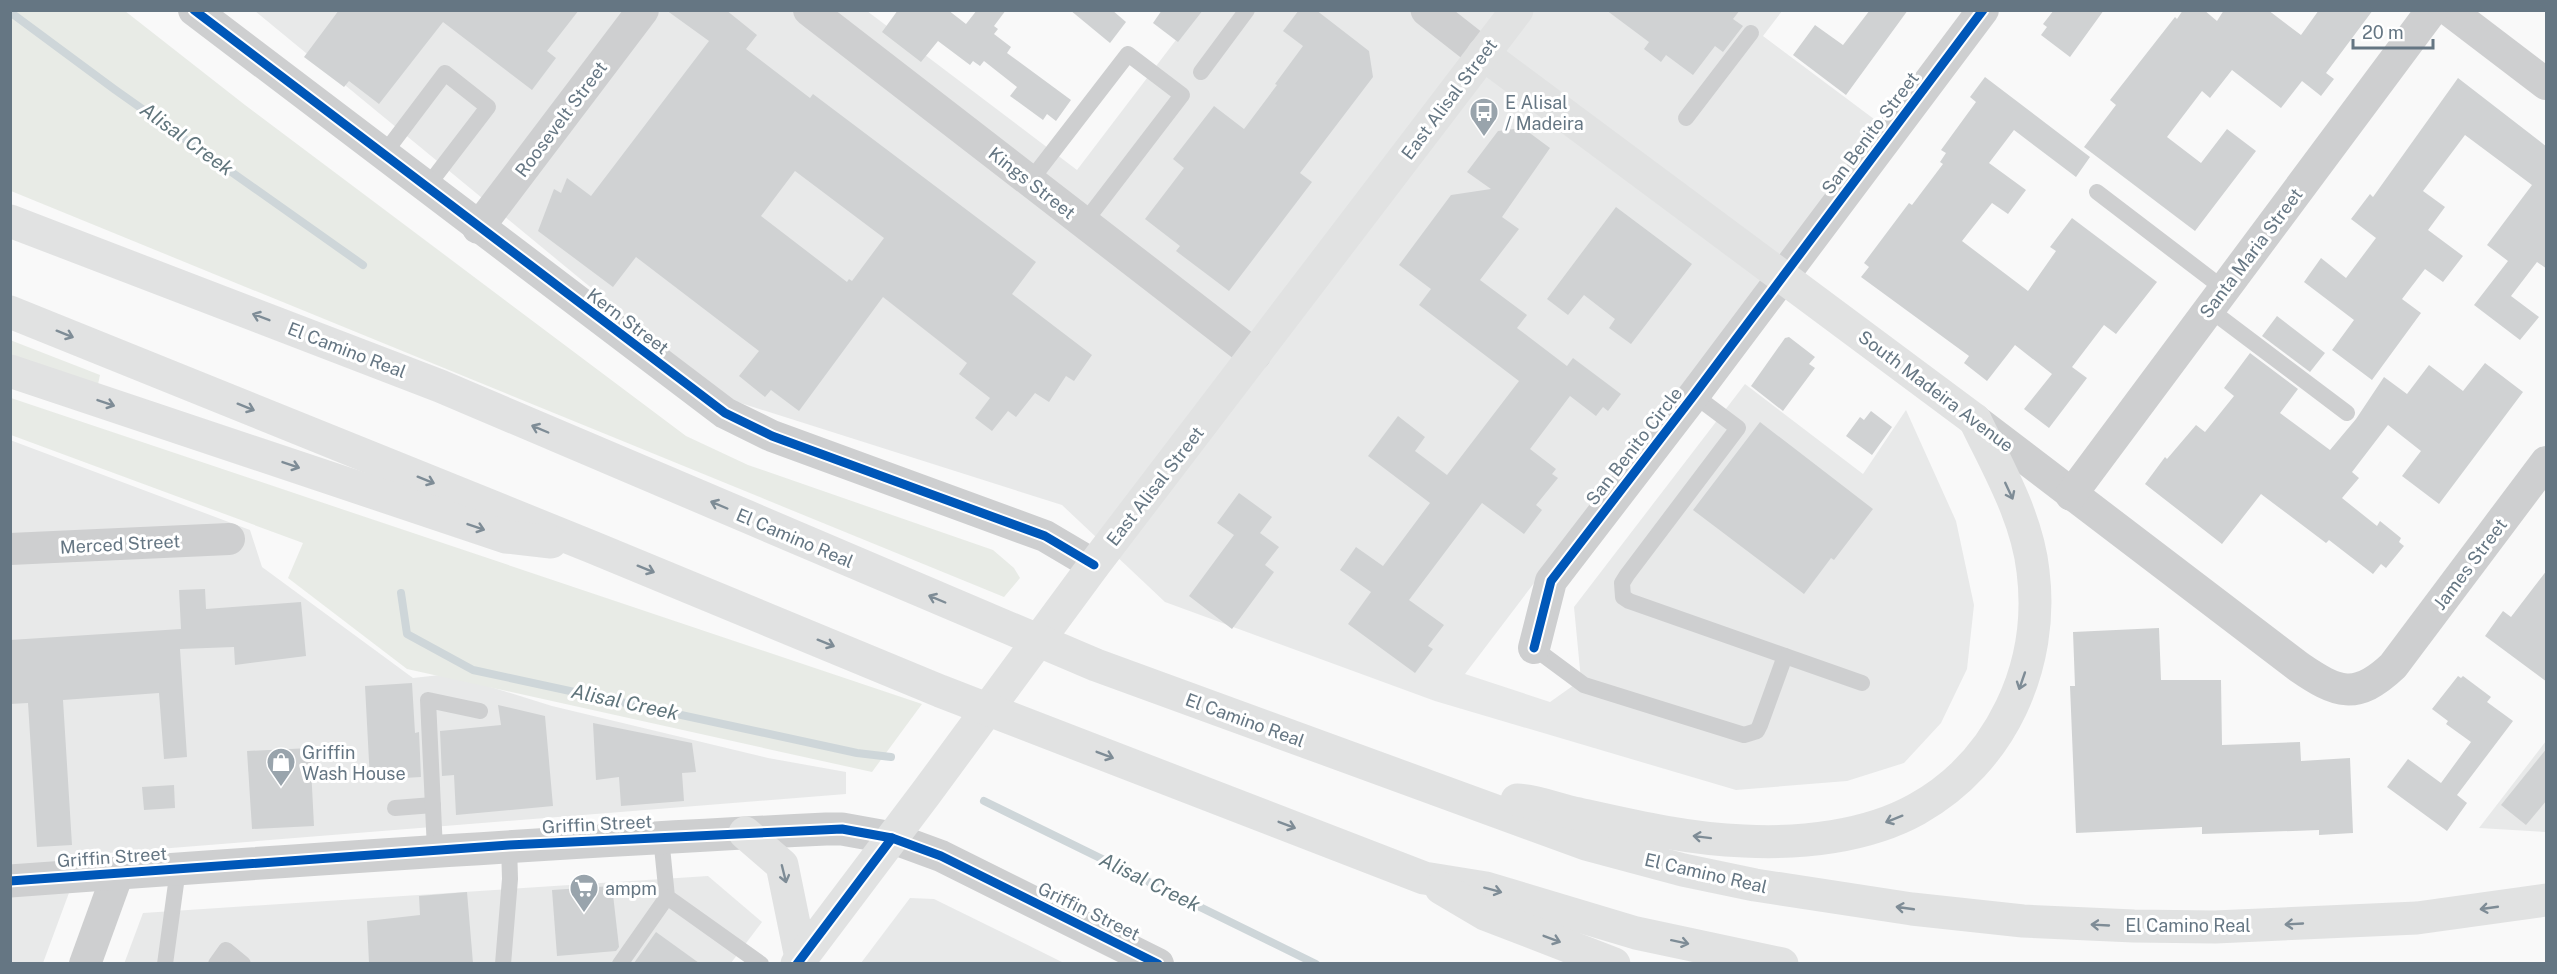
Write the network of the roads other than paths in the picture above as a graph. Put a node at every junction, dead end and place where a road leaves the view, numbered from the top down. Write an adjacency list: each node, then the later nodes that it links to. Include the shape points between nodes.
1 (194, 10): 15 (street, Kern Street)
2 (643, 10): 21 (street, Roosevelt Street)
3 (809, 10): 16 (street, Kings Street)
4 (1248, 10): 12 (lane)
5 (1427, 10): 11 (street)
6 (1517, 10): 11 (main road, East Alisal Street)
7 (1983, 10): 22 (street, San Benito Street)
8 (2432, 10): 23 (street, Santa Maria Street)
9 (2449, 10): 13 (street)
10 (1751, 33): 14 (lane)
11 (1483, 54): 22 (main road, South Madeira Avenue); 25 (main road, East Alisal Street)
12 (1201, 72)
13 (2547, 84)
14 (1686, 118)
15 (383, 155): 17 (street, Kern Street); 17 (lane, via 445,73 488,106)
16 (1030, 181): 20 (street, Kings Street); 20 (lane, via 1128,54 1182,95)
17 (426, 188): 21 (street, Kern Street)
18 (2097, 192): 23 (lane)
19 (10, 221): 41 (main road, El Camino Real, one-way to 19, via 1096,665 440,386)
20 (1084, 223): 25 (street, Kings Street)
21 (478, 228): 35 (street, Kern Street, via 725,413 772,436 1045,536)
22 (1783, 276): 27 (street, San Benito Circle); 29 (main road, South Madeira Avenue)
23 (2217, 299): 28 (lane); 31 (street, Santa Maria Street)
24 (10, 312): 33 (main road, one-way to 33)
25 (1256, 355): 35 (main road, East Alisal Street)
26 (10, 371): 33 (main road, one-way to 33, via 506,537)
27 (1694, 395): 36 (street, San Benito Circle, via 1551,581); 37 (lane, via 1738,428 1627,575 1622,583 1623,597)
28 (2347, 413)
29 (1975, 420): 31 (street, South Madeira Avenue); 41 (main road, one-way to 41, via 2012,496 2025,535 2033,570 2034,631 2022,684 2000,730 1971,767 1936,797 1869,828 1810,838 1746,842 1628,825 1527,800)
30 (2547, 462): 38 (street, James Street)
31 (2071, 495): 38 (street, South Madeira Avenue, via 2323,683 2336,689 2367,686)
32 (229, 539): 34 (street, Merced Street)
33 (592, 547): 51 (main road, one-way to 51, via 940,691)
34 (10, 549)
35 (1094, 565): 46 (main road, East Alisal Street)
36 (1534, 648): 37 (lane, via 1584,685 1744,735 1757,731)
37 (1785, 656): 39 (lane)
38 (2393, 666)
39 (1862, 683)
40 (480, 711): 42 (lane, via 428,700)
41 (1445, 793): 54 (main road, El Camino Real, one-way to 41, via 2417,918 2215,927 2023,921 1823,897 1683,870 1586,844)
42 (433, 804): 43 (lane); 48 (lane)
43 (395, 808)
44 (745, 833): 45 (street, Griffin Street); 46 (street, Griffin Street, via 842,829); 55 (main road, one-way to 55, via 783,865)
45 (661, 837): 47 (street, Griffin Street); 53 (lane)
46 (892, 838): 55 (main road, East Alisal Street); 63 (street, Griffin Street, via 941,856)
47 (509, 845): 48 (street, Griffin Street); 60 (lane)
48 (435, 850): 49 (street, Griffin Street)
49 (178, 869): 50 (street, Griffin Street); 57 (lane)
50 (118, 873): 52 (street, Griffin Street); 56 (street)
51 (1424, 878): 64 (main road, one-way to 64, via 1485,914); 65 (main road, one-way to 65, via 1486,888 1636,933)
52 (10, 881)
53 (668, 897): 61 (lane); 62 (lane)
54 (2547, 900)
55 (799, 961)
56 (85, 963)
57 (165, 963)
58 (216, 963): 59 (lane, via 226,950)
59 (243, 963)
60 (503, 963)
61 (620, 963)
62 (761, 963)
63 (1158, 963)
64 (1614, 963)
65 (1782, 963)

